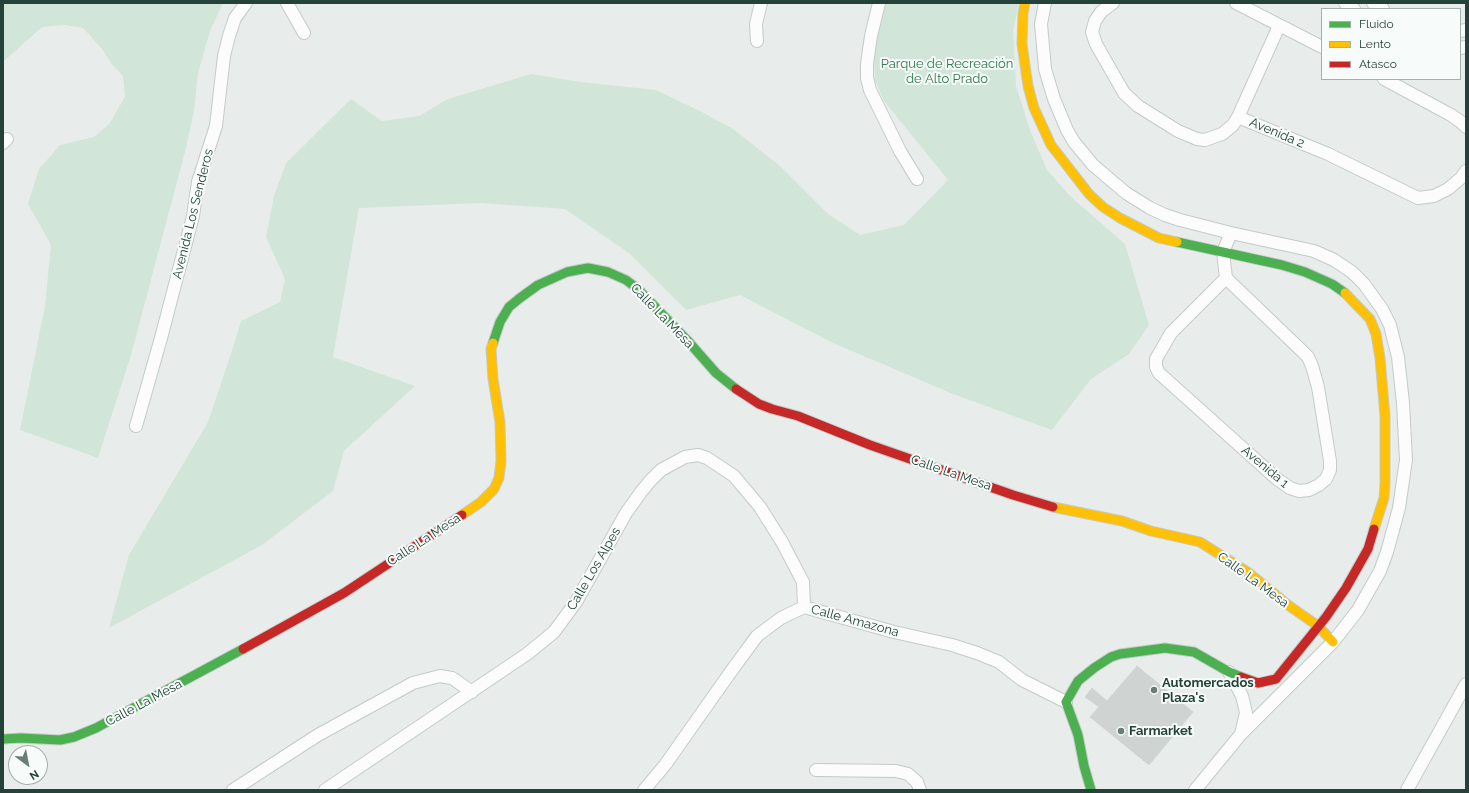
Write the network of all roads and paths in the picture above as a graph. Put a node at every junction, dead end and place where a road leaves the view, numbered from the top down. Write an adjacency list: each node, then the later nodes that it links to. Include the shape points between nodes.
1 (246, 3): 21 (street, Avenida Los Senderos, via 235,18 229,36 224,56 216,126 198,182 191,223)
2 (287, 3): 10 (street)
3 (761, 3): 11 (street, via 756,24)
4 (879, 3): 17 (street, via 870,36 867,78 870,90 900,151)
5 (1025, 3): 19 (street, via 1022,44 1024,66 1034,108 1051,145 1076,178 1103,207 1140,229 1159,238)
6 (1045, 3): 18 (street, via 1041,24 1045,68 1067,130 1085,156 1104,176 1150,208 1180,220)
7 (1113, 3): 14 (street, Avenida 2, via 1095,21 1092,32 1102,56 1124,93 1138,106 1178,131 1205,140 1222,134)
8 (1236, 3): 9 (street)
9 (1279, 26): 12 (street); 14 (street)
10 (304, 33)
11 (757, 41)
12 (1321, 47)
13 (1386, 80): 15 (street)
14 (1238, 117): 16 (street, Avenida 2, via 1328,154 1418,198 1434,196 1448,190)
15 (1466, 127)
16 (1466, 171)
17 (917, 179)
18 (1231, 233): 19 (street); 24 (street, via 1314,251 1334,260 1364,284 1382,309 1394,340 1403,403 1406,460 1399,508 1380,570 1358,610)
19 (1223, 252): 20 (street); 23 (street, via 1282,265 1332,284 1360,306 1370,319 1376,334 1384,416 1384,498 1361,564)
20 (1226, 278): 20 (street, Avenida 1, via 1171,333 1156,359 1156,367 1159,373 1277,479 1290,488 1308,490 1326,479 1330,470 1318,387 1312,366 1308,357)
21 (136, 426)
22 (804, 607): 27 (street, Calle Los Alpes, via 803,582 760,507 734,476 708,458 698,455 685,457 661,470 641,492 626,513 576,602 554,632); 28 (street, Calle Amazona, via 977,653 999,662 1022,680); 35 (street, Calle Amazona, via 781,618 757,636 665,765)
23 (1318, 626): 24 (street, Calle La Mesa); 25 (street, via 1276,679 1258,683); 30 (street, Calle La Mesa, via 1249,573 1200,542 1013,495 759,404 716,373 626,280 608,272 588,268 568,272 538,285 508,307 500,322 491,349 500,422 501,461 499,478 494,489 481,502 344,593 96,728 60,740)
24 (1333, 642): 29 (street)
25 (1229, 672): 28 (street, via 1194,652 1182,650 1160,648 1120,654 1103,662 1078,681); 29 (street, via 1242,696 1246,713)
26 (1466, 684): 38 (street)
27 (472, 692): 33 (street, via 452,678 440,676 413,683 318,735); 34 (street, Calle Los Alpes)
28 (1066, 702): 32 (street, via 1078,735)
29 (1241, 734): 37 (street)
30 (3, 739)
31 (816, 770): 36 (street, via 896,771 908,774 917,782)
32 (1091, 789)
33 (233, 790)
34 (325, 790)
35 (644, 790)
36 (920, 790)
37 (1195, 790)
38 (1407, 790)

